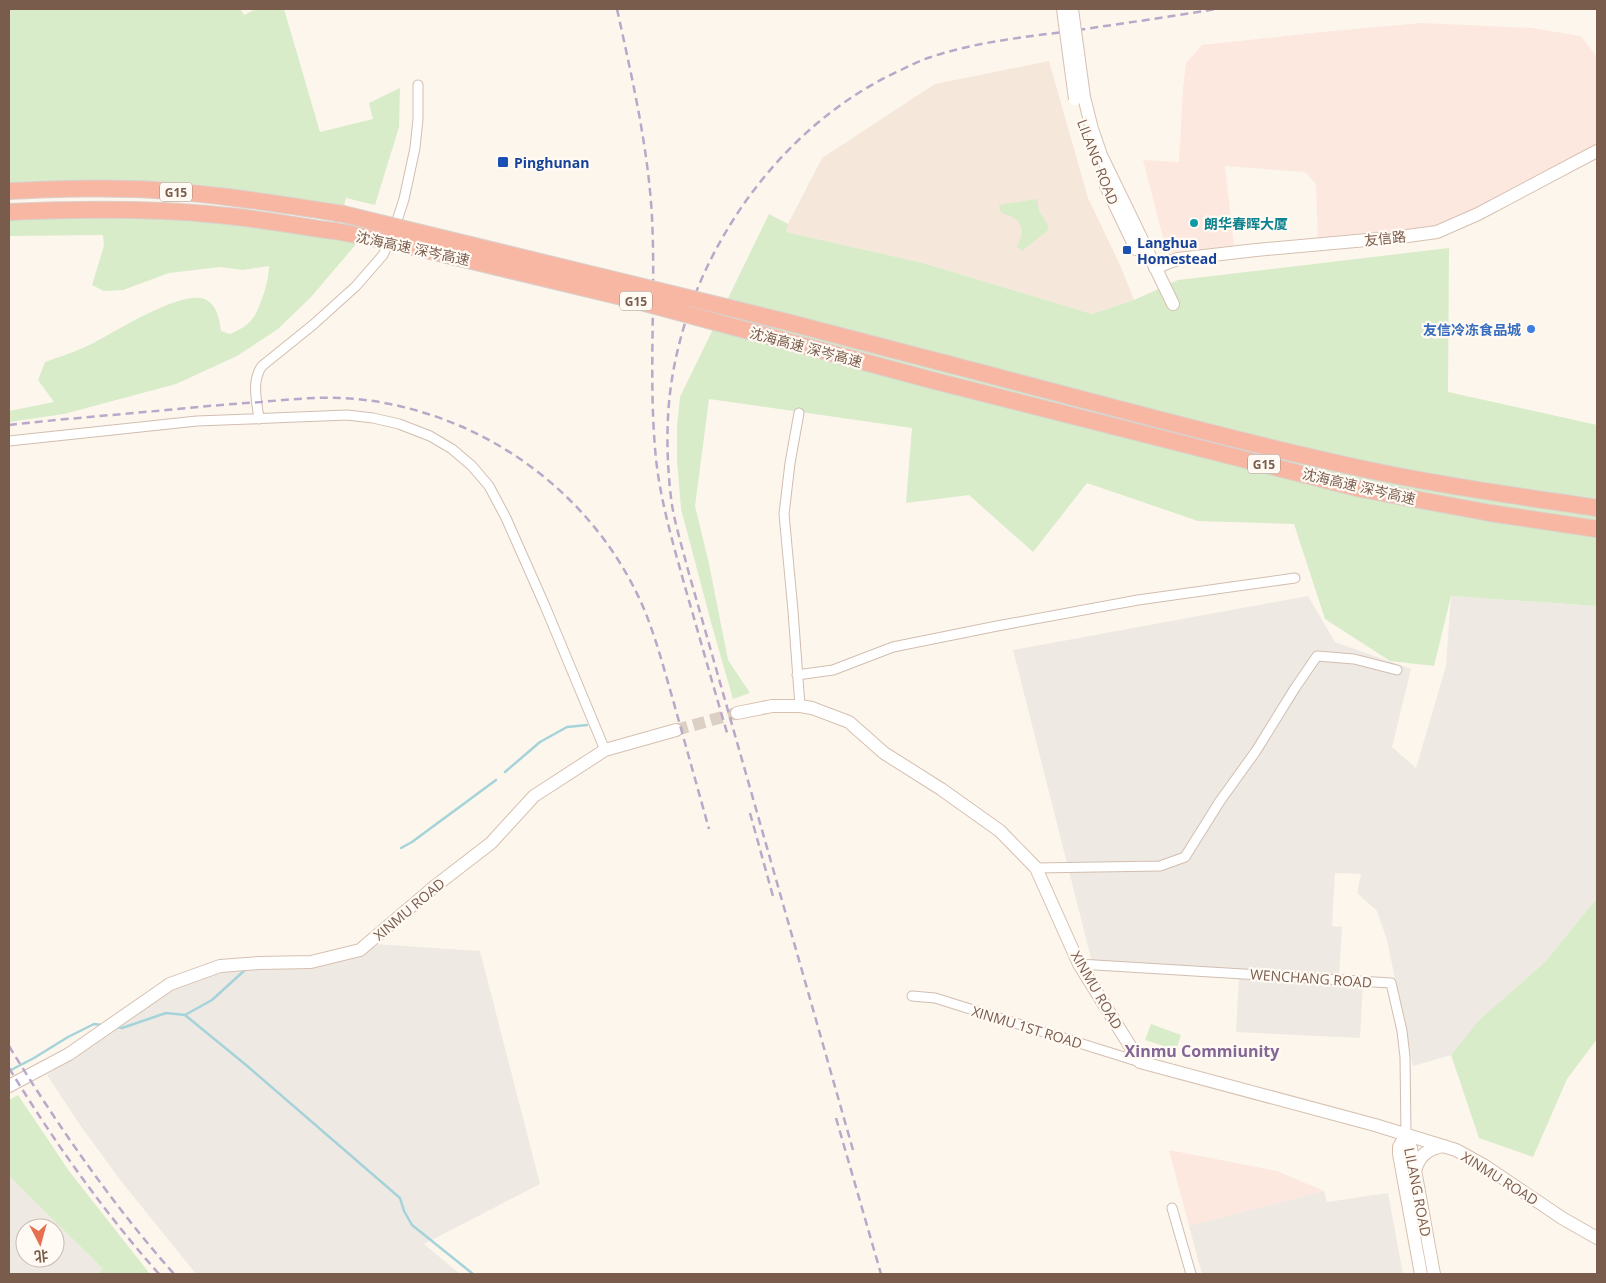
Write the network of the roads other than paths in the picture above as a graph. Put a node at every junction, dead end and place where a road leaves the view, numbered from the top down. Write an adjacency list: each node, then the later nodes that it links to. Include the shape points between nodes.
1 (1063, 9): 4 (street, LILANG ROAD, bridge)
2 (1072, 9): 4 (street, LILANG ROAD, bridge)
3 (418, 85): 11 (street, via 415,148 404,199 383,255 356,286 258,371 255,386)
4 (1080, 98): 9 (street, LILANG ROAD, via 1101,155); 9 (street, LILANG ROAD, via 1084,132 1115,208 1169,305)
5 (1597, 151): 9 (street, 友信路, via 1437,232 1178,259)
6 (1597, 158): 9 (street, 友信路, via 1481,220 1439,238 1181,265)
7 (9, 191): 13 (highway, 沈海高速 深岑高速 / G15, bridge, via 79,188 152,190 227,196 342,214 1360,468)
8 (9, 212): 14 (highway, 沈海高速 深岑高速 / G15, bridge, via 146,211 218,215 393,242 626,298 935,381 1361,489)
9 (1157, 271)
10 (799, 413): 17 (street, via 784,514)
11 (258, 420): 12 (street, via 197,421); 21 (street, via 347,415 373,418 430,436 472,466 489,486 506,518)
12 (9, 441)
13 (1597, 508)
14 (1597, 529)
15 (1295, 578): 17 (street, via 1138,600 997,626 893,647 833,670)
16 (1397, 670): 22 (street, via 1354,659 1317,656 1185,858 1160,866)
17 (798, 675): 18 (street)
18 (800, 706): 19 (street, XINMU ROAD, via 772,706); 22 (street, XINMU ROAD, via 849,722 884,753 1000,832)
19 (737, 713)
20 (676, 730): 21 (street, XINMU ROAD)
21 (605, 750): 26 (street, XINMU ROAD, via 534,796 491,843 360,950 311,962 220,966 170,984 69,1054)
22 (1036, 868): 23 (street, XINMU ROAD)
23 (1079, 964): 25 (street, XINMU ROAD); 27 (street, WENCHANG ROAD, via 1391,983 1405,1057)
24 (912, 996): 25 (street, XINMU 1ST ROAD, via 935,998)
25 (1140, 1062): 27 (street, XINMU ROAD)
26 (9, 1086)
27 (1406, 1134): 28 (street, XINMU ROAD); 29 (street, LILANG ROAD); 33 (street, LILANG ROAD, via 1398,1154)
28 (1444, 1146): 29 (street, via 1424,1154); 31 (street, XINMU ROAD, via 1471,1157 1555,1214)
29 (1416, 1172): 34 (street, LILANG ROAD)
30 (1172, 1208): 32 (street)
31 (1597, 1238)
32 (1191, 1274)
33 (1421, 1274)
34 (1434, 1274)

